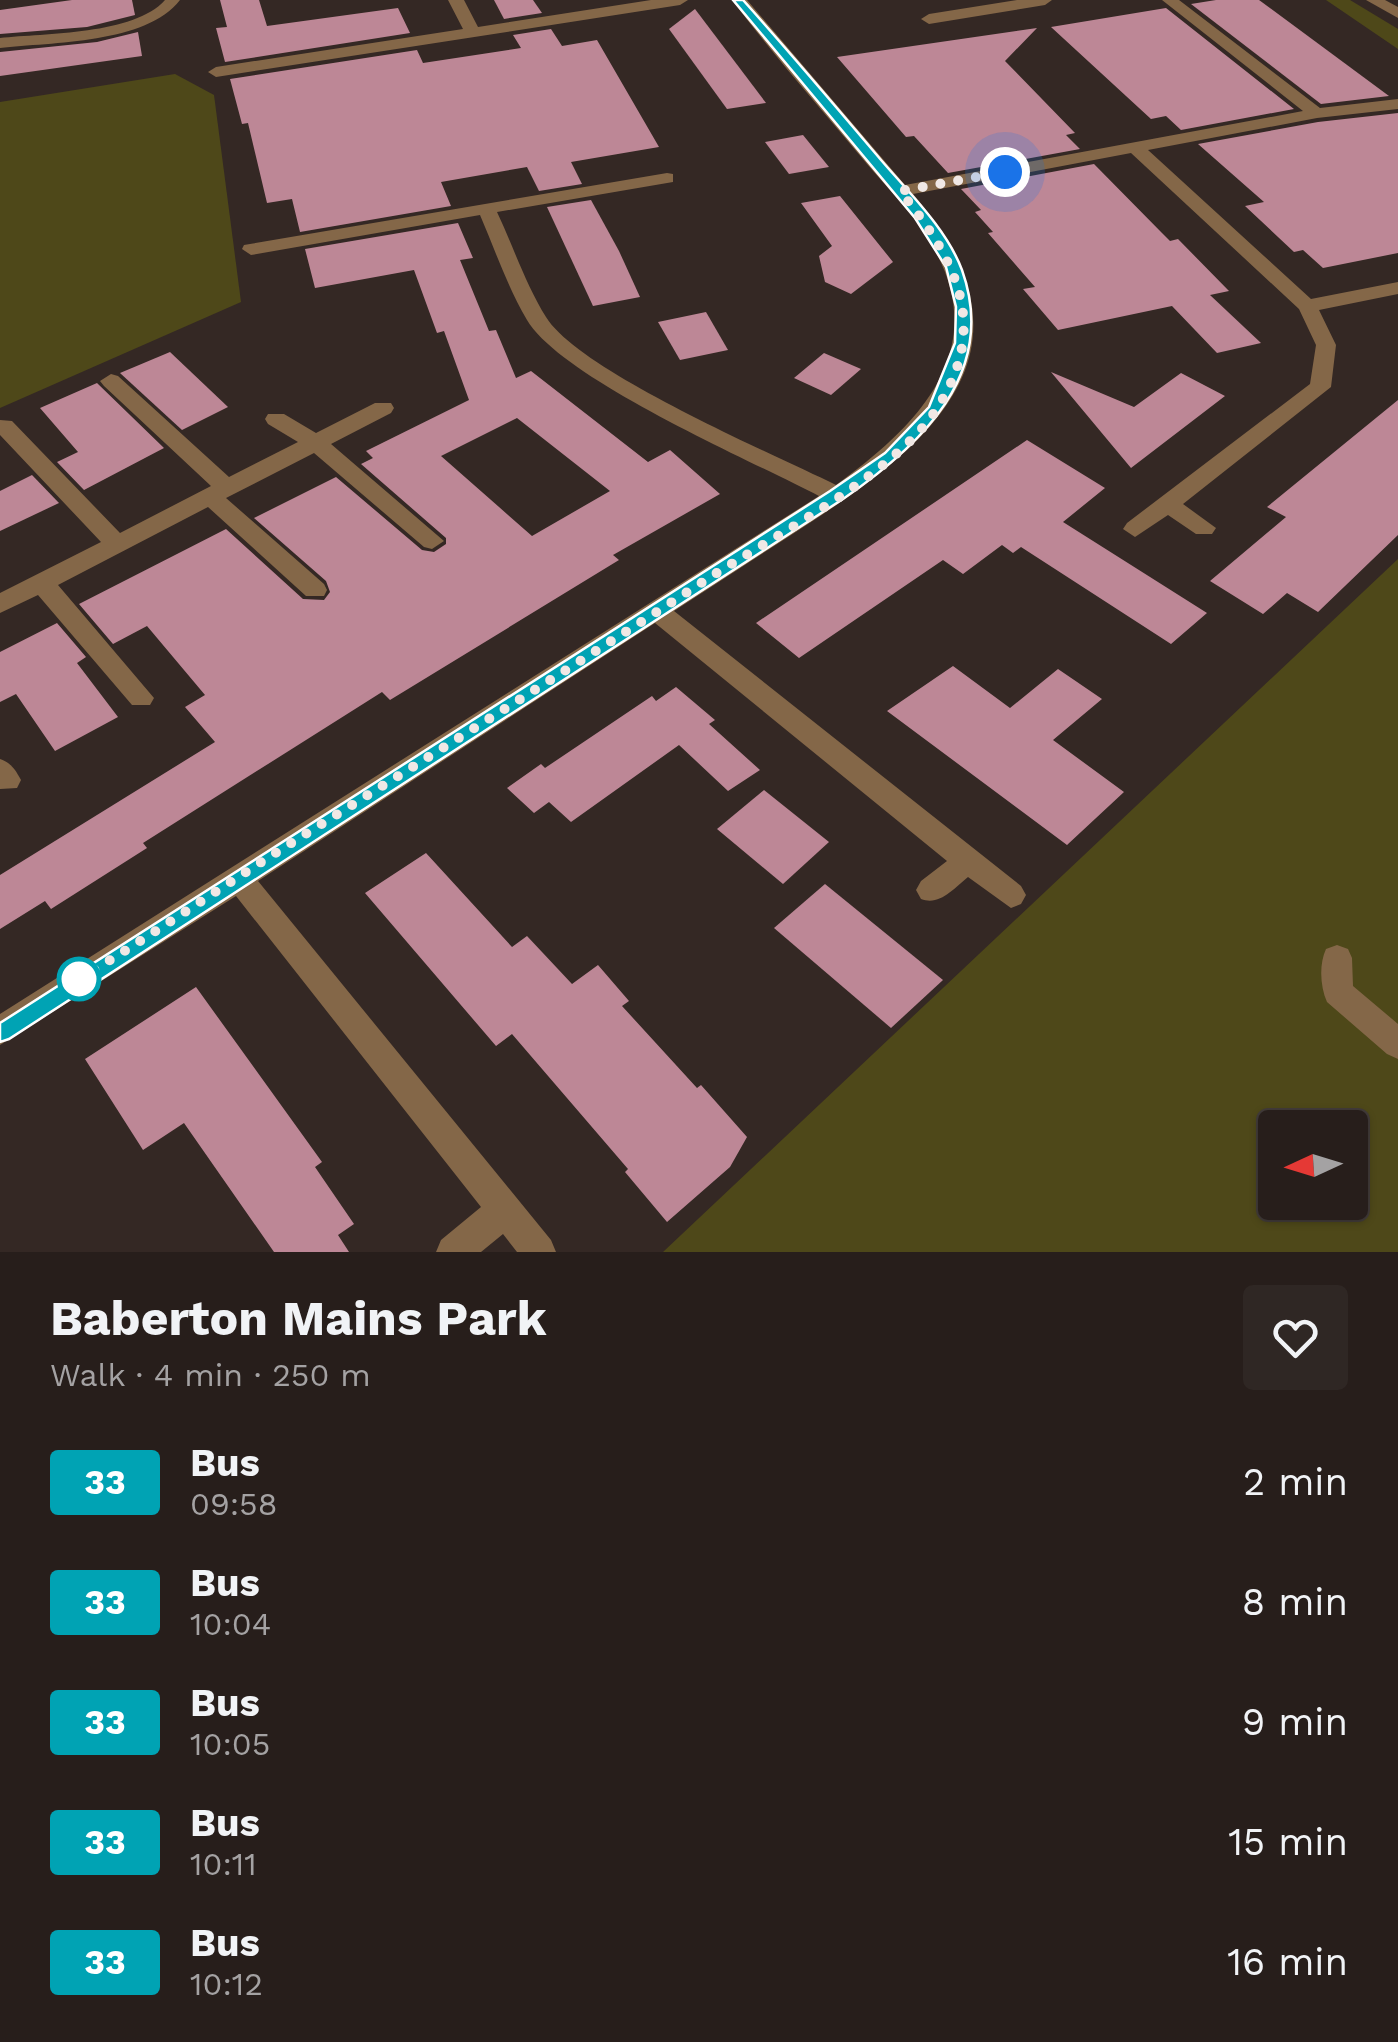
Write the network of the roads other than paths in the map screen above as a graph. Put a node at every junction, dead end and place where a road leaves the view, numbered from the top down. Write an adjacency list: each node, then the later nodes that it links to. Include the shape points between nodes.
1 (173, 0): 11 (street, via 163,14 127,26)
2 (456, 0): 10 (street)
3 (680, 0): 10 (street)
4 (739, 0): 17 (street)
5 (1045, 0): 9 (street)
6 (1170, 0): 14 (street)
7 (1374, 0): 8 (street)
8 (1398, 14)
9 (930, 19)
10 (473, 33): 12 (street)
11 (0, 43)
12 (216, 72)
13 (1398, 104): 14 (street)
14 (1317, 113): 15 (street)
15 (1132, 146): 17 (street); 21 (street)
16 (668, 178): 18 (street, via 642,190)
17 (900, 191): 28 (street, via 954,267 964,307 963,343 936,409 916,434)
18 (487, 210): 19 (street); 28 (street, via 537,320 560,346 620,385)
19 (251, 249)
20 (1398, 288): 21 (street)
21 (1307, 306): 29 (street, via 1326,337 1320,387)
22 (111, 381): 27 (street)
23 (383, 408): 26 (street)
24 (276, 419): 26 (street)
25 (4, 426): 33 (street)
26 (316, 443): 27 (street); 32 (street)
27 (220, 493): 33 (street); 35 (street)
28 (837, 495): 37 (street)
29 (1166, 503): 30 (street); 31 (street)
30 (1204, 528)
31 (1135, 529)
32 (432, 541)
33 (119, 546): 34 (street)
34 (42, 584): 36 (street); 38 (street)
35 (315, 590)
36 (0, 604)
37 (658, 612): 39 (street); 40 (street)
38 (141, 698)
39 (968, 860): 41 (street); 42 (street)
40 (238, 876): 44 (street); 46 (street)
41 (931, 890)
42 (1011, 895)
43 (1337, 958): 45 (street, via 1338,992)
44 (0, 1031)
45 (1398, 1044)
46 (505, 1210): 47 (street); 48 (street)
47 (453, 1252)
48 (538, 1252)

